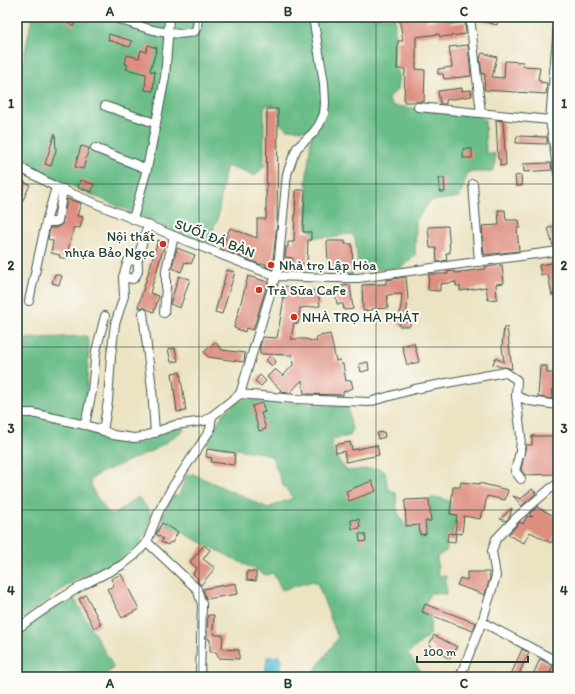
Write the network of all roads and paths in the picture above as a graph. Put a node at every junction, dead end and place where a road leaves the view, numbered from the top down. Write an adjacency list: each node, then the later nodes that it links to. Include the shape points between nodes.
1 (112, 17): 7 (street, via 151,30)
2 (169, 17): 7 (street)
3 (198, 17): 7 (street, via 196,30 190,33)
4 (313, 17): 25 (street, via 324,82 324,114 313,133 297,148 287,174 279,263)
5 (470, 17): 10 (street)
6 (558, 26): 11 (street)
7 (169, 32): 12 (street)
8 (105, 106): 12 (street)
9 (418, 107): 10 (street)
10 (481, 113): 11 (street)
11 (550, 120): 16 (street)
12 (155, 124): 15 (street)
13 (95, 148): 15 (street)
14 (17, 166): 18 (street, SUỐI ĐÁ BÀN)
15 (147, 169): 19 (street)
16 (558, 173)
17 (473, 184): 24 (street)
18 (59, 188): 19 (street, SUỐI ĐÁ BÀN); 27 (street, via 58,221 46,222)
19 (133, 219): 20 (street, SUỐI ĐÁ BÀN)
20 (148, 226): 21 (street, SUỐI ĐÁ BÀN); 23 (street)
21 (174, 236): 25 (street, SUỐI ĐÁ BÀN); 29 (street, via 166,270)
22 (558, 251): 24 (street, SUỐI ĐÁ BÀN)
23 (137, 261): 26 (street, via 128,262); 26 (street, via 139,269 135,278)
24 (479, 262): 25 (street, SUỐI ĐÁ BÀN, via 358,278)
25 (275, 276): 31 (street)
26 (123, 277): 37 (street, via 124,296 115,324)
27 (29, 301)
28 (143, 313): 38 (street)
29 (164, 313)
30 (105, 316): 36 (street, via 96,351)
31 (240, 394): 32 (street, via 369,402 415,389 505,372 517,380); 35 (street)
32 (516, 396): 33 (street); 39 (street, via 521,436 515,471)
33 (558, 405)
34 (17, 412): 36 (street)
35 (212, 416): 38 (street, via 204,421 175,425); 41 (street, via 210,430 173,486 159,511)
36 (85, 425): 37 (street)
37 (103, 431): 38 (street, via 134,438)
38 (155, 433)
39 (521, 478)
40 (558, 484): 42 (street, via 517,517 496,539 492,551 496,576)
41 (147, 542): 43 (street, via 122,565 83,585); 45 (street, via 197,589 200,595)
42 (482, 622): 44 (street); 46 (street)
43 (17, 629)
44 (558, 662)
45 (200, 677)
46 (460, 677)

